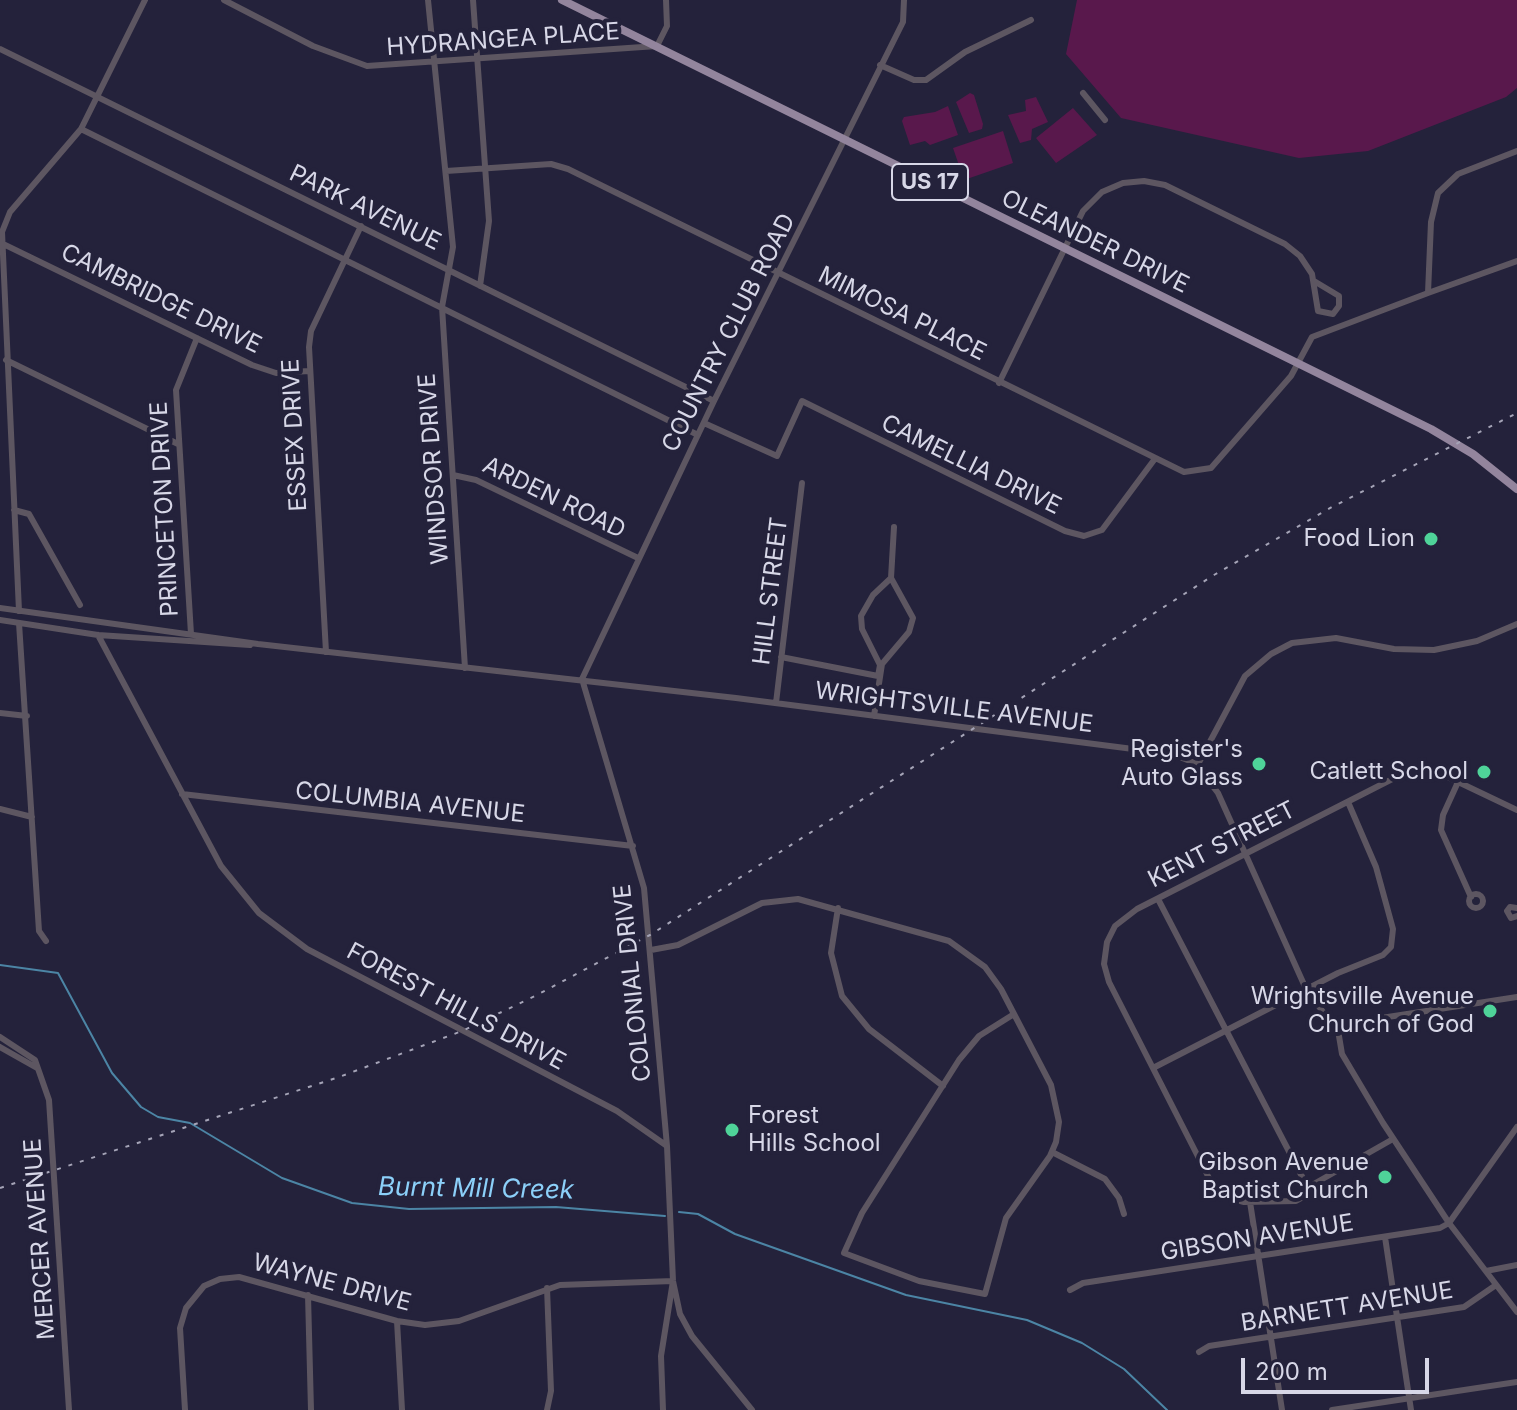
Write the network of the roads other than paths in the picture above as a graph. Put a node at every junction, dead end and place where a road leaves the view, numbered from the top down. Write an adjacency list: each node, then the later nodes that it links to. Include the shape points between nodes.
1 (145, 0): 15 (street)
2 (224, 0): 12 (street, HYDRANGEA PLACE, via 313,46 367,66)
3 (428, 0): 12 (street, WINDSOR DRIVE)
4 (473, 0): 11 (street)
5 (562, 0): 9 (main road, OLEANDER DRIVE / US 17)
6 (666, 0): 9 (street, via 667,26)
7 (904, 0): 13 (street, COUNTRY CLUB ROAD, via 905,19)
8 (1031, 20): 13 (street, via 965,52 926,80)
9 (657, 46): 11 (street, HYDRANGEA PLACE); 18 (main road, OLEANDER DRIVE / US 17)
10 (0, 49): 15 (street, PARK AVENUE)
11 (477, 60): 12 (street, HYDRANGEA PLACE); 20 (street)
12 (436, 64): 21 (street, WINDSOR DRIVE)
13 (880, 65): 18 (street, COUNTRY CLUB ROAD)
14 (1083, 93): 16 (street)
15 (98, 97): 17 (street); 22 (street, PARK AVENUE)
16 (1105, 120)
17 (81, 129): 23 (street, via 10,212); 25 (street)
18 (844, 141): 24 (main road, OLEANDER DRIVE / US 17); 28 (street, COUNTRY CLUB ROAD)
19 (1517, 151): 31 (street, via 1458,174 1438,193 1431,222)
20 (485, 168): 21 (street, MIMOSA PLACE); 28 (street, MIMOSA PLACE, via 562,166); 30 (street, via 489,231)
21 (446, 171): 27 (street, WINDSOR DRIVE, via 453,247)
22 (361, 226): 25 (street, ESSEX DRIVE); 27 (street, PARK AVENUE)
23 (1, 243): 33 (street, CAMBRIDGE DRIVE); 34 (street)
24 (1064, 248): 29 (street, via 1097,196 1123,183 1152,182 1285,244 1305,262); 35 (main road, OLEANDER DRIVE / US 17); 37 (street)
25 (345, 259): 32 (street); 36 (street, ESSEX DRIVE, via 311,331)
26 (1517, 261): 31 (street, MIMOSA PLACE)
27 (449, 269): 30 (street, PARK AVENUE); 32 (street, WINDSOR DRIVE)
28 (778, 273): 37 (street, MIMOSA PLACE); 38 (street, COUNTRY CLUB ROAD)
29 (1314, 281): 29 (street, via 1318,311 1336,312 1339,296)
30 (480, 286): 38 (street, PARK AVENUE)
31 (1428, 293): 35 (street, MIMOSA PLACE, via 1319,333)
32 (442, 307): 40 (street); 43 (street, WINDSOR DRIVE)
33 (197, 338): 36 (street, CAMBRIDGE DRIVE, via 267,371); 41 (street, PRINCETON DRIVE, via 177,384)
34 (6, 360): 41 (street); 46 (street)
35 (1297, 364): 42 (street, MIMOSA PLACE, via 1211,468 1184,472); 45 (main road, OLEANDER DRIVE / US 17, via 1445,437)
36 (309, 371): 59 (street, ESSEX DRIVE)
37 (999, 383): 42 (street, MIMOSA PLACE)
38 (714, 401): 39 (street, COUNTRY CLUB ROAD)
39 (704, 423): 40 (street, COUNTRY CLUB ROAD); 42 (street, CAMELLIA DRIVE, via 777,456 802,401 1084,536 1102,530)
40 (698, 435): 48 (street, COUNTRY CLUB ROAD)
41 (178, 444): 56 (street, PRINCETON DRIVE)
42 (1154, 460)
43 (453, 475): 48 (street, ARDEN ROAD, via 476,480); 61 (street, WINDSOR DRIVE)
44 (802, 483): 60 (street, HILL STREET)
45 (1517, 489)
46 (14, 510): 50 (street, via 29,514); 52 (street)
47 (894, 527): 49 (street)
48 (638, 558): 63 (street, COUNTRY CLUB ROAD)
49 (891, 578): 62 (street, via 861,616 880,665); 62 (street, via 912,621)
50 (80, 605)
51 (0, 608): 52 (street, WRIGHTSVILLE AVENUE)
52 (19, 611): 56 (street, WRIGHTSVILLE AVENUE)
53 (0, 620): 54 (street, WRIGHTSVILLE AVENUE)
54 (19, 623): 57 (street, WRIGHTSVILLE AVENUE); 66 (street)
55 (1517, 624): 68 (street, via 1477,641 1434,650 1327,638 1276,651 1241,682)
56 (191, 634): 58 (street, WRIGHTSVILLE AVENUE)
57 (98, 635): 58 (street, WRIGHTSVILLE AVENUE); 70 (street, FOREST HILLS DRIVE)
58 (258, 644): 59 (street, WRIGHTSVILLE AVENUE)
59 (326, 652): 61 (street, WRIGHTSVILLE AVENUE)
60 (781, 657): 62 (street); 64 (street, HILL STREET)
61 (465, 668): 63 (street, WRIGHTSVILLE AVENUE)
62 (878, 676): 67 (street)
63 (581, 681): 64 (street, WRIGHTSVILLE AVENUE); 75 (street, COLONIAL DRIVE)
64 (776, 703): 67 (street, WRIGHTSVILLE AVENUE)
65 (0, 713): 66 (street)
66 (27, 716): 74 (street)
67 (874, 716): 68 (street, WRIGHTSVILLE AVENUE, via 1152,750)
68 (1197, 766): 76 (street, via 1218,793)
69 (1458, 782): 71 (street, KENT STREET, via 1427,768 1408,771); 73 (street); 77 (street, via 1441,830)
70 (182, 794): 75 (street, COLUMBIA AVENUE); 96 (street, FOREST HILLS DRIVE, via 229,877 285,935 617,1111)
71 (1348, 802): 76 (street, KENT STREET); 84 (street, via 1376,867 1393,929 1391,947)
72 (0, 809): 74 (street)
73 (1517, 810)
74 (32, 817): 82 (street, via 39,931)
75 (633, 846): 83 (street, COLONIAL DRIVE)
76 (1246, 853): 78 (street, KENT STREET); 84 (street)
77 (1471, 897)
78 (1158, 899): 88 (street); 92 (street, KENT STREET, via 1122,919 1107,942 1107,976)
79 (838, 908): 83 (street, via 798,899 770,901 678,945); 86 (street, via 961,947 989,971); 93 (street, via 831,953 842,996 869,1029)
80 (1517, 908): 81 (street, via 1510,907 1507,913)
81 (1517, 916)
82 (46, 941)
83 (651, 950): 96 (street, COLONIAL DRIVE)
84 (1306, 989): 87 (street, via 1321,1013); 88 (street)
85 (1517, 997): 87 (street)
86 (1014, 1014): 93 (street, via 979,1036); 97 (street, via 1057,1103)
87 (1337, 1024): 95 (street, via 1342,1054)
88 (1226, 1030): 92 (street); 98 (street)
89 (0, 1037): 91 (street, MERCER AVENUE, via 29,1055)
90 (0, 1047): 91 (street)
91 (37, 1068): 118 (street, MERCER AVENUE, via 49,1100)
92 (1153, 1068): 99 (street, via 1211,1182 1227,1198)
93 (943, 1086): 97 (street, via 862,1213 844,1253 919,1281 985,1294 1006,1218)
94 (1517, 1127): 101 (street)
95 (1393, 1139): 98 (street); 101 (street)
96 (667, 1146): 106 (street)
97 (1052, 1152): 100 (street, via 1105,1179)
98 (1309, 1190): 99 (street, via 1296,1201)
99 (1250, 1202): 103 (street)
100 (1124, 1214)
101 (1449, 1223): 102 (street, GIBSON AVENUE); 105 (street)
102 (1385, 1237): 103 (street, GIBSON AVENUE); 112 (street)
103 (1259, 1256): 109 (street, GIBSON AVENUE, via 1083,1283); 114 (street)
104 (1517, 1265): 105 (street)
105 (1486, 1271): 107 (street)
106 (673, 1281): 108 (street, WAYNE DRIVE); 123 (street, via 661,1356); 124 (street, via 689,1331)
107 (1496, 1285): 111 (street); 112 (street, BARNETT AVENUE, via 1464,1307)
108 (547, 1288): 113 (street, WAYNE DRIVE, via 446,1324); 122 (street)
109 (1070, 1290)
110 (308, 1295): 113 (street, WAYNE DRIVE); 119 (street, WAYNE DRIVE, via 239,1277 220,1279 200,1290 188,1303 181,1324); 120 (street)
111 (1517, 1312)
112 (1398, 1318): 114 (street, BARNETT AVENUE); 117 (street)
113 (397, 1321): 121 (street)
114 (1271, 1337): 115 (street, BARNETT AVENUE); 125 (street)
115 (1199, 1352)
116 (1517, 1382): 117 (street)
117 (1410, 1398): 126 (street); 127 (street)
118 (69, 1410)
119 (185, 1410)
120 (311, 1410)
121 (402, 1410)
122 (547, 1410)
123 (663, 1410)
124 (752, 1410)
125 (1282, 1410)
126 (1332, 1410)
127 (1411, 1410)

